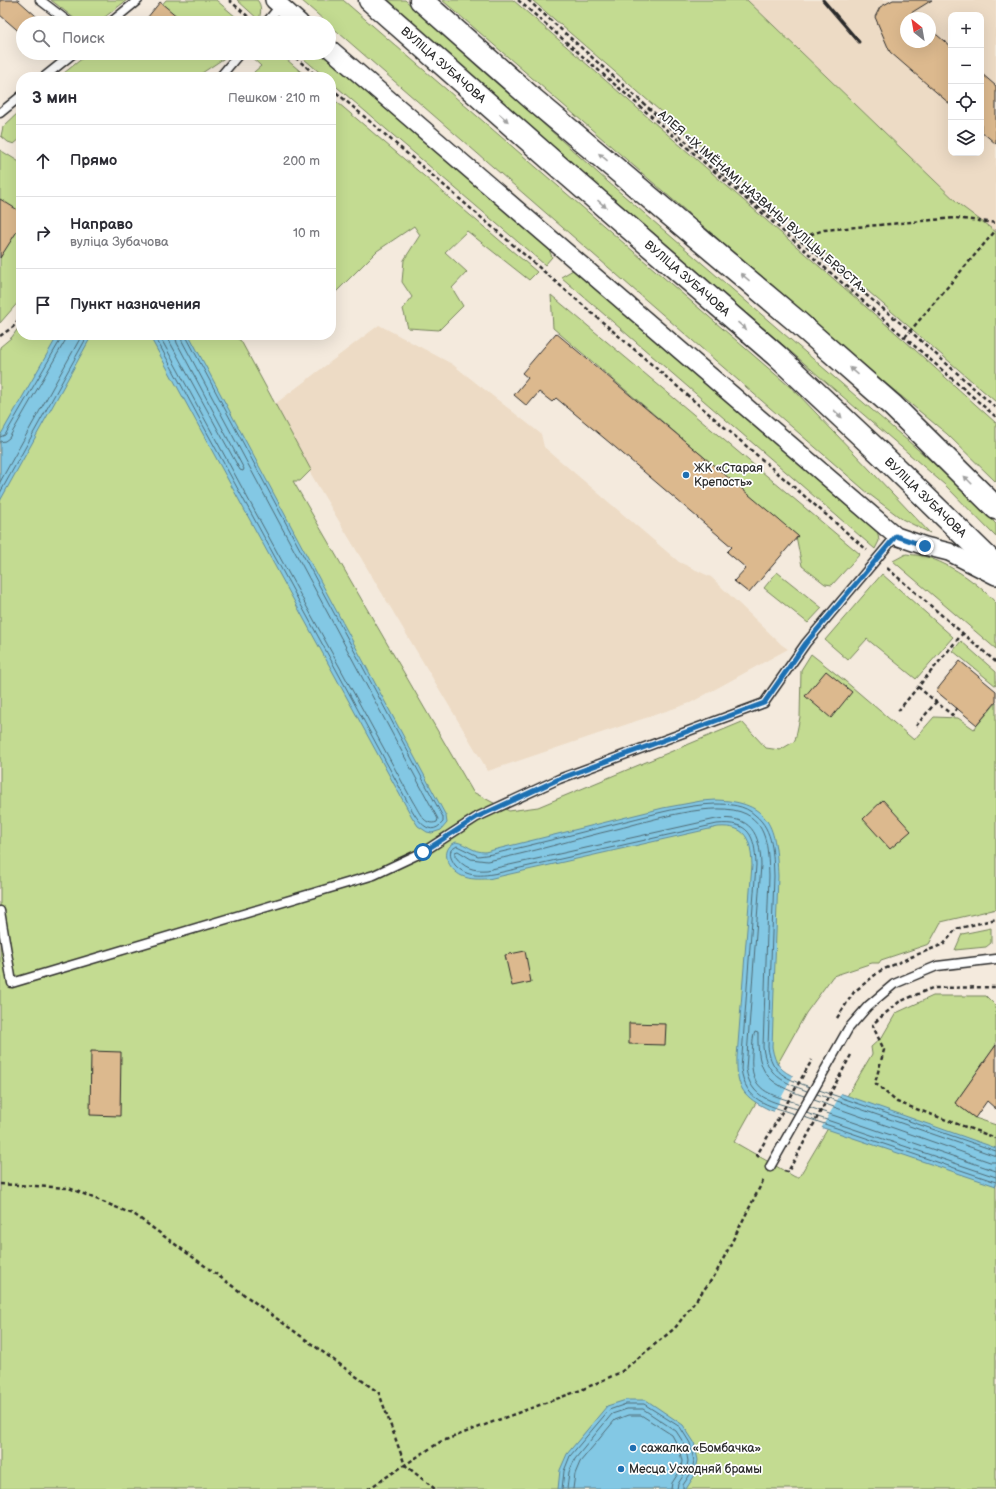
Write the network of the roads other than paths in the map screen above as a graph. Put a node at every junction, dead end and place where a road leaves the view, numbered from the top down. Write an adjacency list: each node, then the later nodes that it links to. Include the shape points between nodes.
1 (40, 0): 6 (lane)
2 (138, 0): 7 (lane)
3 (370, 0): 19 (highway, ВУЛІЦА ЗУБАЧОВА, one-way to 19, via 777,356)
4 (421, 0): 17 (highway, one-way to 4, via 893,406 534,100)
5 (277, 3): 8 (lane); 9 (street)
6 (61, 16)
7 (119, 16)
8 (270, 16)
9 (292, 16)
10 (336, 54): 18 (street)
11 (65, 60): 13 (lane)
12 (234, 60): 14 (lane)
13 (50, 72)
14 (224, 72)
15 (16, 100): 16 (lane)
16 (0, 113)
17 (996, 508)
18 (896, 536): 20 (street, ВУЛІЦА ЗУБАЧОВА, via 949,552); 21 (lane, via 806,643 764,703 559,779 477,817 423,852 374,875 12,983)
19 (996, 566)
20 (996, 576)
21 (0, 911)
22 (996, 959): 23 (lane, via 937,966 894,984 868,1006 848,1029)
23 (770, 1167)

